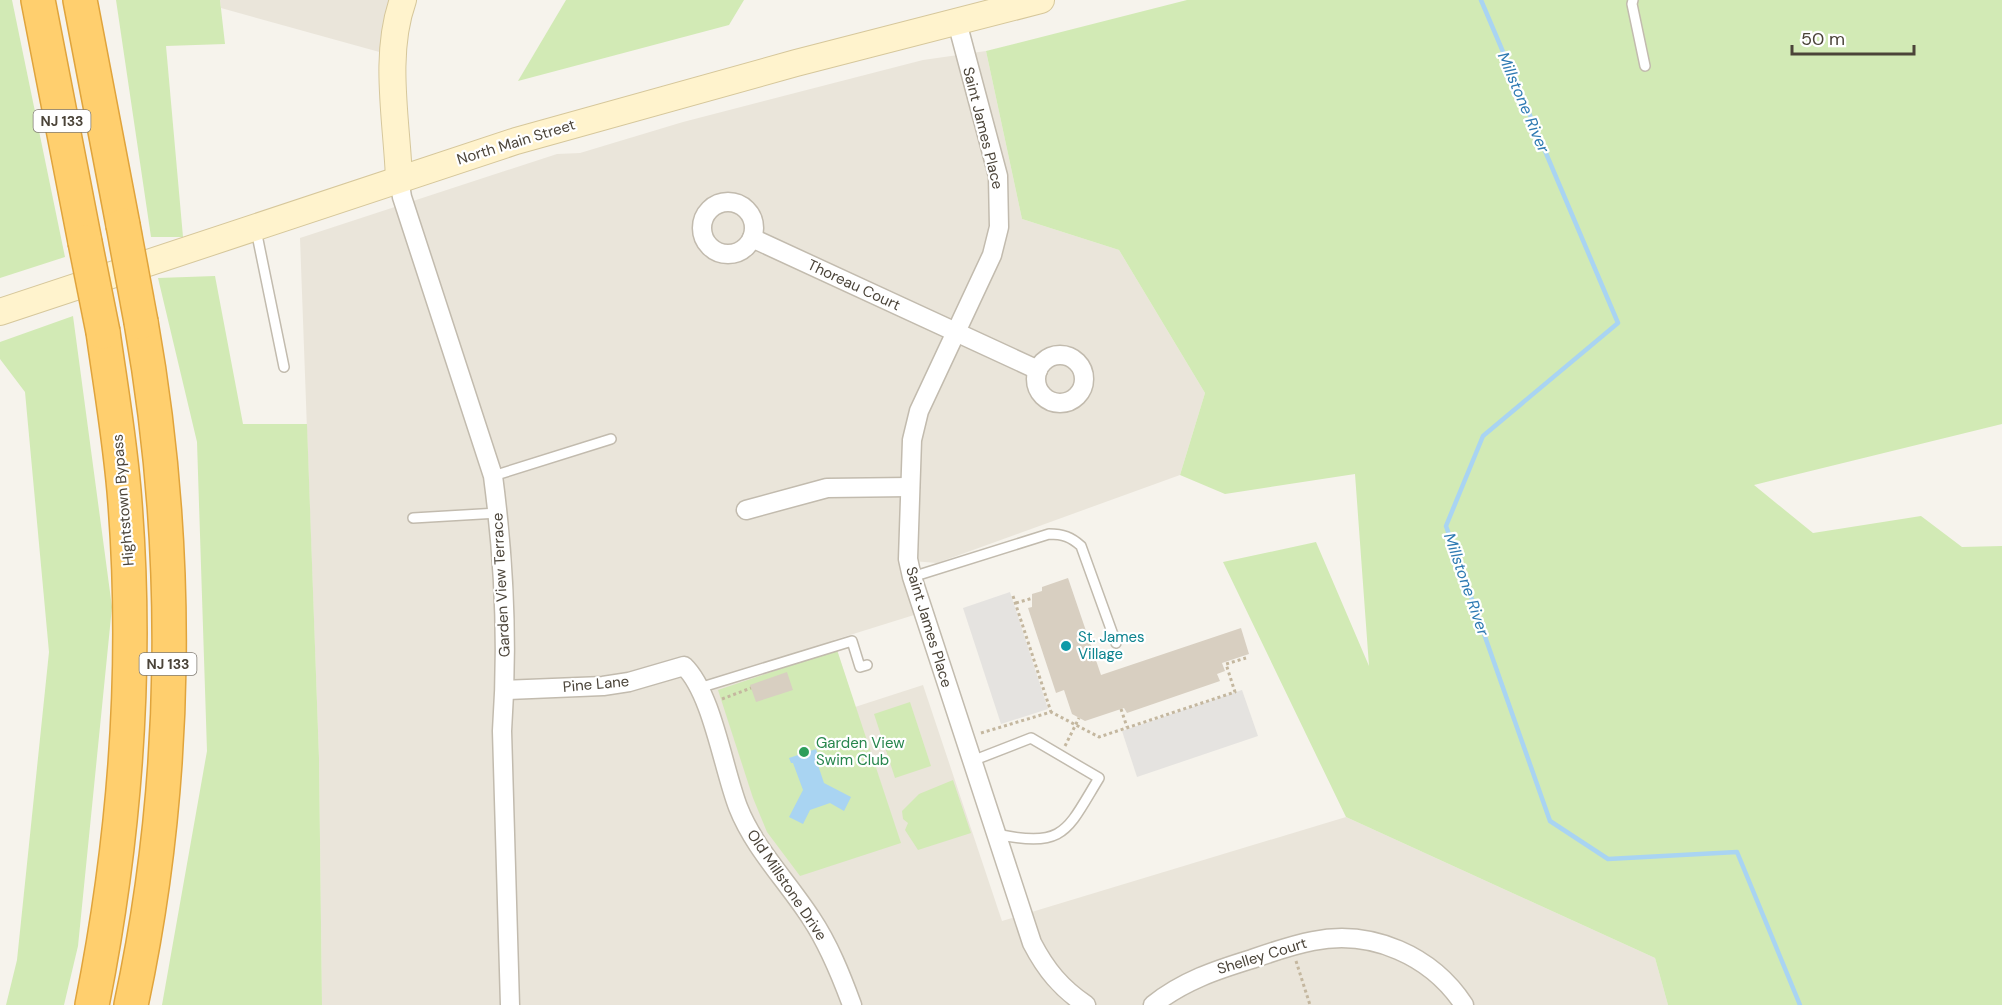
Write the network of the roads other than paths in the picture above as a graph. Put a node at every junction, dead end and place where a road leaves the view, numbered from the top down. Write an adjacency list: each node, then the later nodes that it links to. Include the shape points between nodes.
1 (38, 0): 31 (highway, Hightstown Bypass / NJ 133, bridge, via 103,332 125,503 130,594 130,685 120,827)
2 (80, 0): 32 (highway, NJ 133, bridge, via 141,322 163,487 169,648 161,808)
3 (403, 0): 8 (street, via 393,72)
4 (1041, 0): 6 (street, North Main Street)
5 (1633, 0): 7 (lane)
6 (957, 22): 8 (street, North Main Street, via 527,138); 12 (street, Saint James Place, via 998,176 1000,202 992,255)
7 (1645, 66)
8 (399, 179): 9 (street, North Main Street); 16 (street, Garden View Terrace)
9 (256, 227): 11 (street, North Main Street); 13 (lane)
10 (752, 238): 12 (street, Thoreau Court)
11 (0, 312)
12 (957, 332): 14 (street, Thoreau Court); 17 (street, Saint James Place, via 920,411 912,440)
13 (284, 367)
14 (1038, 370)
15 (611, 439): 16 (lane)
16 (493, 476): 19 (street, Garden View Terrace)
17 (910, 487): 18 (street, via 826,488); 21 (street, Saint James Place, via 908,559)
18 (746, 510)
19 (498, 513): 20 (lane); 28 (street, Garden View Terrace)
20 (413, 518)
21 (912, 577): 24 (lane, via 1049,534 1072,538 1086,554); 29 (street, Saint James Place)
22 (862, 638): 23 (lane)
23 (852, 641): 25 (lane, via 860,667); 27 (lane)
24 (1116, 643)
25 (867, 665)
26 (684, 666): 27 (street, Old Millstone Drive); 28 (street, Pine Lane, via 603,686)
27 (699, 688): 34 (street, Old Millstone Drive, via 738,807 752,834 825,940)
28 (505, 690): 33 (street, Garden View Terrace, via 502,731)
29 (972, 761): 30 (street, Saint James Place); 30 (lane, via 1031,738 1099,778 1069,827 1059,835 1023,840)
30 (996, 834): 35 (street, Saint James Place, via 1032,943 1046,969)
31 (92, 1005)
32 (131, 1005)
33 (510, 1005)
34 (852, 1005)
35 (1086, 1005)
36 (1154, 1005): 37 (street, Shelley Court, via 1184,983 1212,972 1315,940 1342,939 1387,945 1407,953 1440,975)
37 (1464, 1005)

